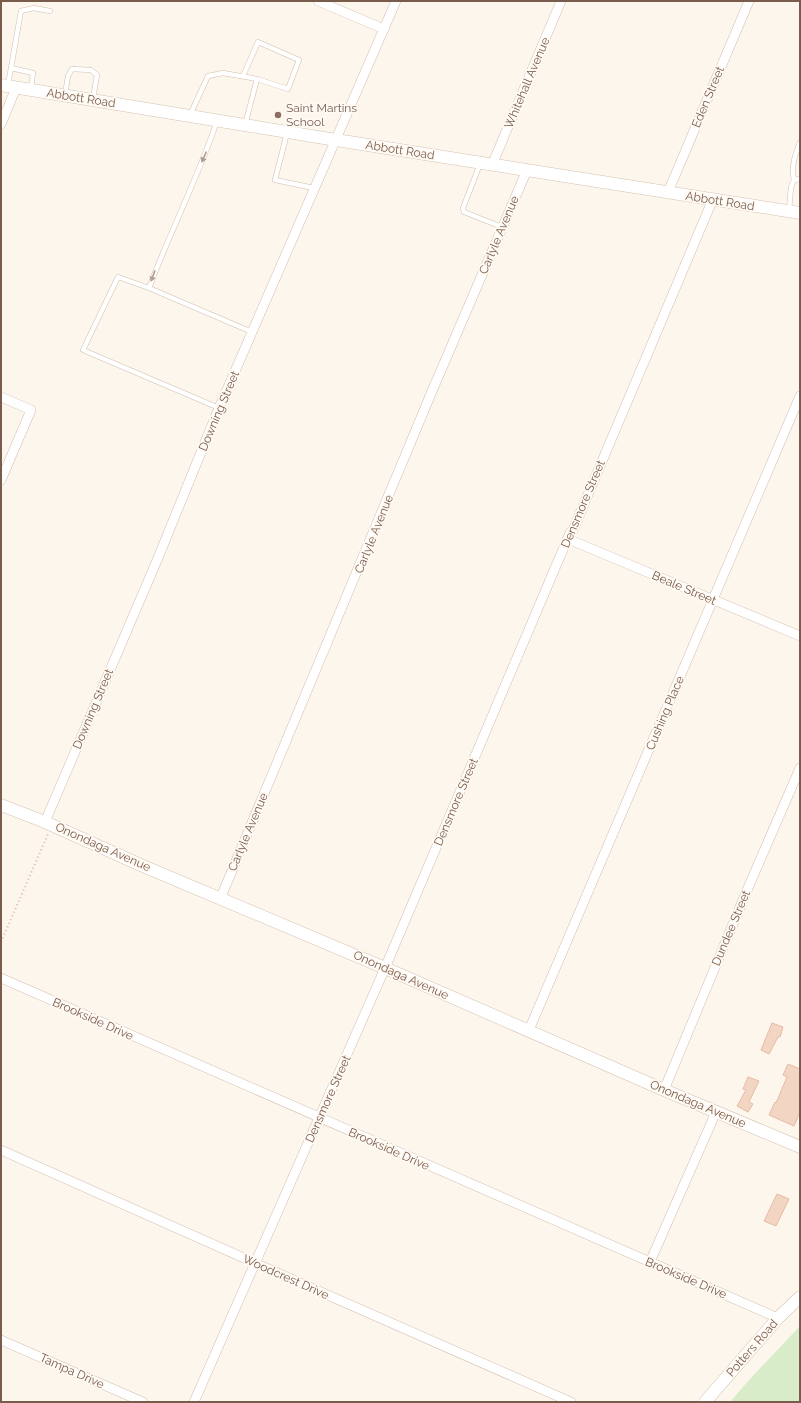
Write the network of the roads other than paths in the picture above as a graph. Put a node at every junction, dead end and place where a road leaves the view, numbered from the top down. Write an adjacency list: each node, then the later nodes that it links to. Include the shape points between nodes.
1 (318, 1): 6 (street)
2 (396, 1): 6 (street, Downing Street)
3 (561, 1): 21 (street, Whitehall Avenue)
4 (749, 1): 26 (street, Eden Street)
5 (50, 11): 7 (lane, via 34,8 21,11)
6 (384, 29): 19 (street, Downing Street)
7 (11, 68): 10 (lane); 11 (lane, via 33,73)
8 (243, 76): 9 (lane); 9 (lane, via 258,42 299,60 288,89); 14 (lane, via 223,73 208,76)
9 (257, 79): 17 (lane)
10 (8, 86): 11 (street, Abbott Road); 16 (street)
11 (31, 90): 12 (street, Abbott Road)
12 (65, 95): 13 (street, Abbott Road); 13 (lane, via 68,76 72,69 91,70 97,75)
13 (93, 100): 14 (street, Abbott Road)
14 (190, 115): 15 (street, Abbott Road)
15 (217, 120): 17 (street, Abbott Road); 30 (lane, one-way to 30, via 208,149)
16 (1, 124)
17 (246, 125): 18 (street, Abbott Road)
18 (288, 132): 19 (street, Abbott Road); 25 (lane, via 275,180)
19 (336, 140): 21 (street, Abbott Road); 25 (street, Downing Street)
20 (800, 142): 24 (lane, via 793,163)
21 (486, 164): 22 (street, Abbott Road); 29 (lane, via 463,208 464,212)
22 (527, 170): 26 (street, Abbott Road); 29 (street, Carlyle Avenue)
23 (800, 179): 24 (lane)
24 (794, 180): 28 (lane, via 791,187)
25 (315, 189): 31 (street, Downing Street)
26 (668, 192): 27 (street, Abbott Road)
27 (713, 200): 28 (street, Abbott Road); 36 (street, Densmore Street)
28 (795, 212)
29 (502, 227): 42 (street, Carlyle Avenue)
30 (149, 288): 31 (lane); 34 (lane, via 118,277 83,350)
31 (252, 332): 34 (street, Downing Street)
32 (800, 396): 37 (street, Cushing Place)
33 (1, 397): 35 (street, via 31,410)
34 (219, 408): 41 (street, Downing Street)
35 (1, 480)
36 (568, 539): 37 (street, Beale Street); 43 (street, Densmore Street)
37 (714, 600): 38 (street, Beale Street); 45 (street, Cushing Place)
38 (800, 636)
39 (800, 768): 46 (street, Dundee Street)
40 (1, 805): 41 (street, Onondaga Avenue)
41 (45, 822): 42 (street, Onondaga Avenue, via 143,866)
42 (221, 897): 43 (street, Onondaga Avenue)
43 (385, 968): 45 (street, Onondaga Avenue); 48 (street, Densmore Street)
44 (1, 978): 48 (street, Brookside Drive)
45 (529, 1030): 46 (street, Onondaga Avenue)
46 (664, 1090): 47 (street, Onondaga Avenue)
47 (716, 1112): 49 (street, Onondaga Avenue); 51 (street)
48 (320, 1118): 51 (street, Brookside Drive); 52 (street, Densmore Street)
49 (800, 1147)
50 (1, 1150): 52 (street, Woodcrest Drive)
51 (650, 1262): 54 (street, Brookside Drive)
52 (255, 1263): 57 (street, Densmore Street); 58 (street, Woodcrest Drive)
53 (800, 1297): 54 (street, Potters Road)
54 (778, 1318): 59 (street, Potters Road)
55 (1, 1340): 56 (street, Tampa Drive)
56 (143, 1402)
57 (194, 1402)
58 (571, 1402)
59 (705, 1402)

